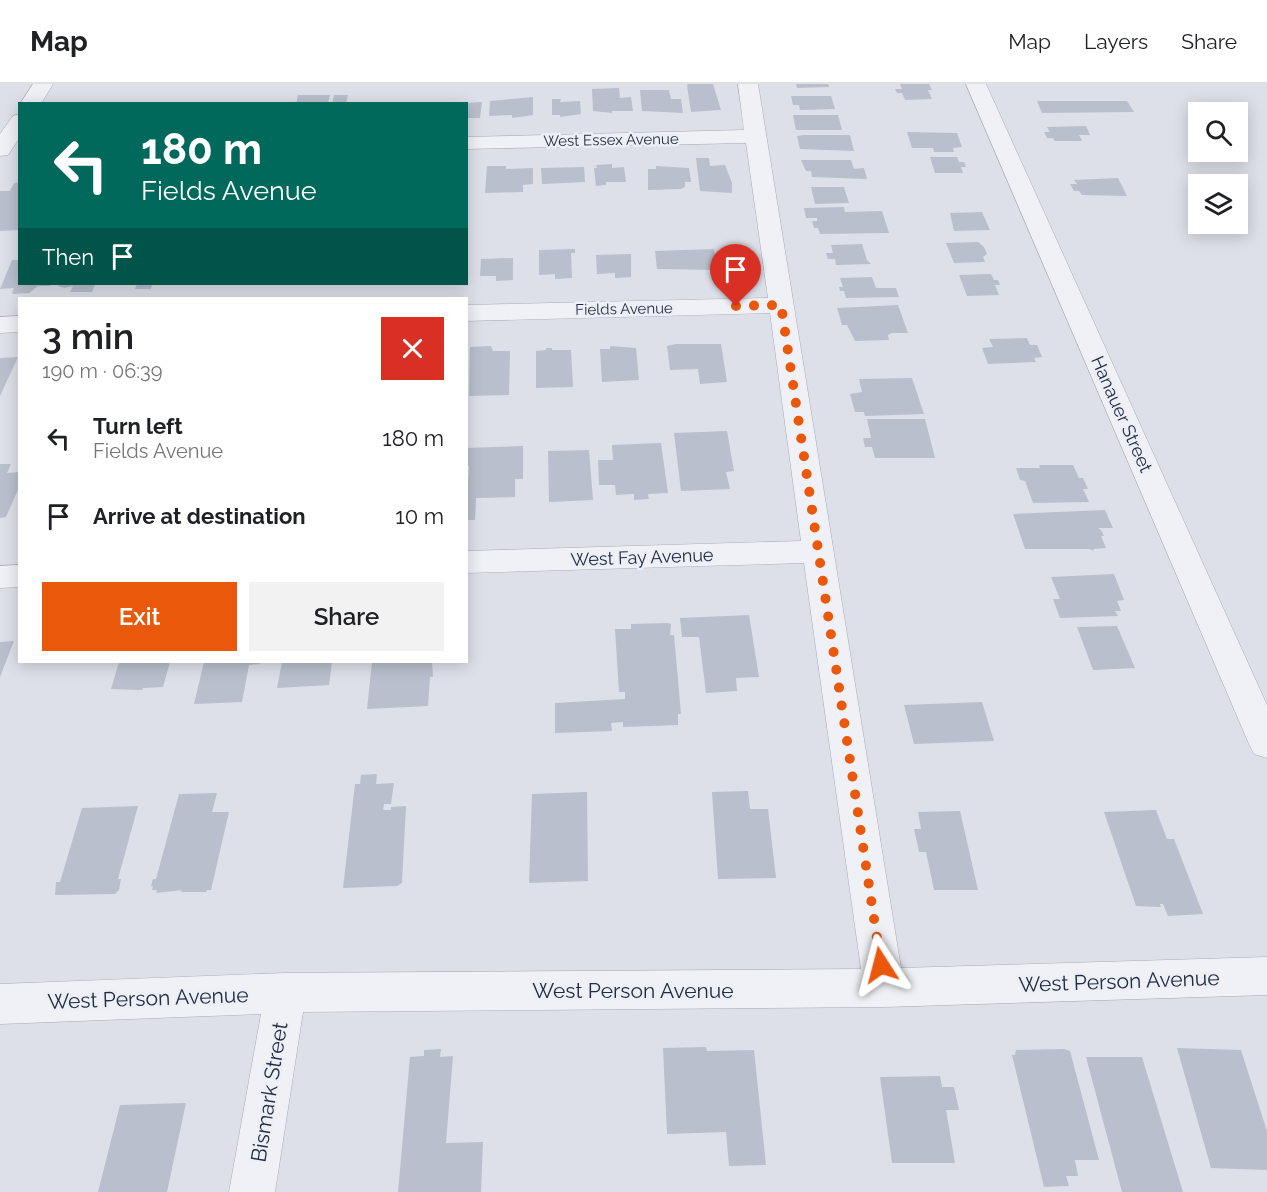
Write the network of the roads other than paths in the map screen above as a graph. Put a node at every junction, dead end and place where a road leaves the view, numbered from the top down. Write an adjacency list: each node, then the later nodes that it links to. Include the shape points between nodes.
1 (43, 84): 4 (street)
2 (748, 84): 6 (street)
3 (976, 84): 18 (street, Hanauer Street)
4 (31, 102)
5 (18, 123): 8 (street)
6 (756, 136): 7 (street, West Essex Avenue); 10 (street)
7 (468, 143)
8 (0, 152): 9 (street)
9 (18, 154)
10 (781, 305): 11 (street, Fields Avenue); 14 (street)
11 (468, 313)
12 (18, 324): 13 (street)
13 (0, 325)
14 (818, 552): 15 (street, West Fay Avenue); 20 (street)
15 (468, 562)
16 (18, 576): 17 (street)
17 (0, 577)
18 (1267, 744)
19 (1267, 976): 20 (street, West Person Avenue)
20 (884, 988): 21 (street, West Person Avenue)
21 (285, 993): 22 (street, West Person Avenue); 23 (street, Bismark Street)
22 (0, 1004)
23 (252, 1192)

